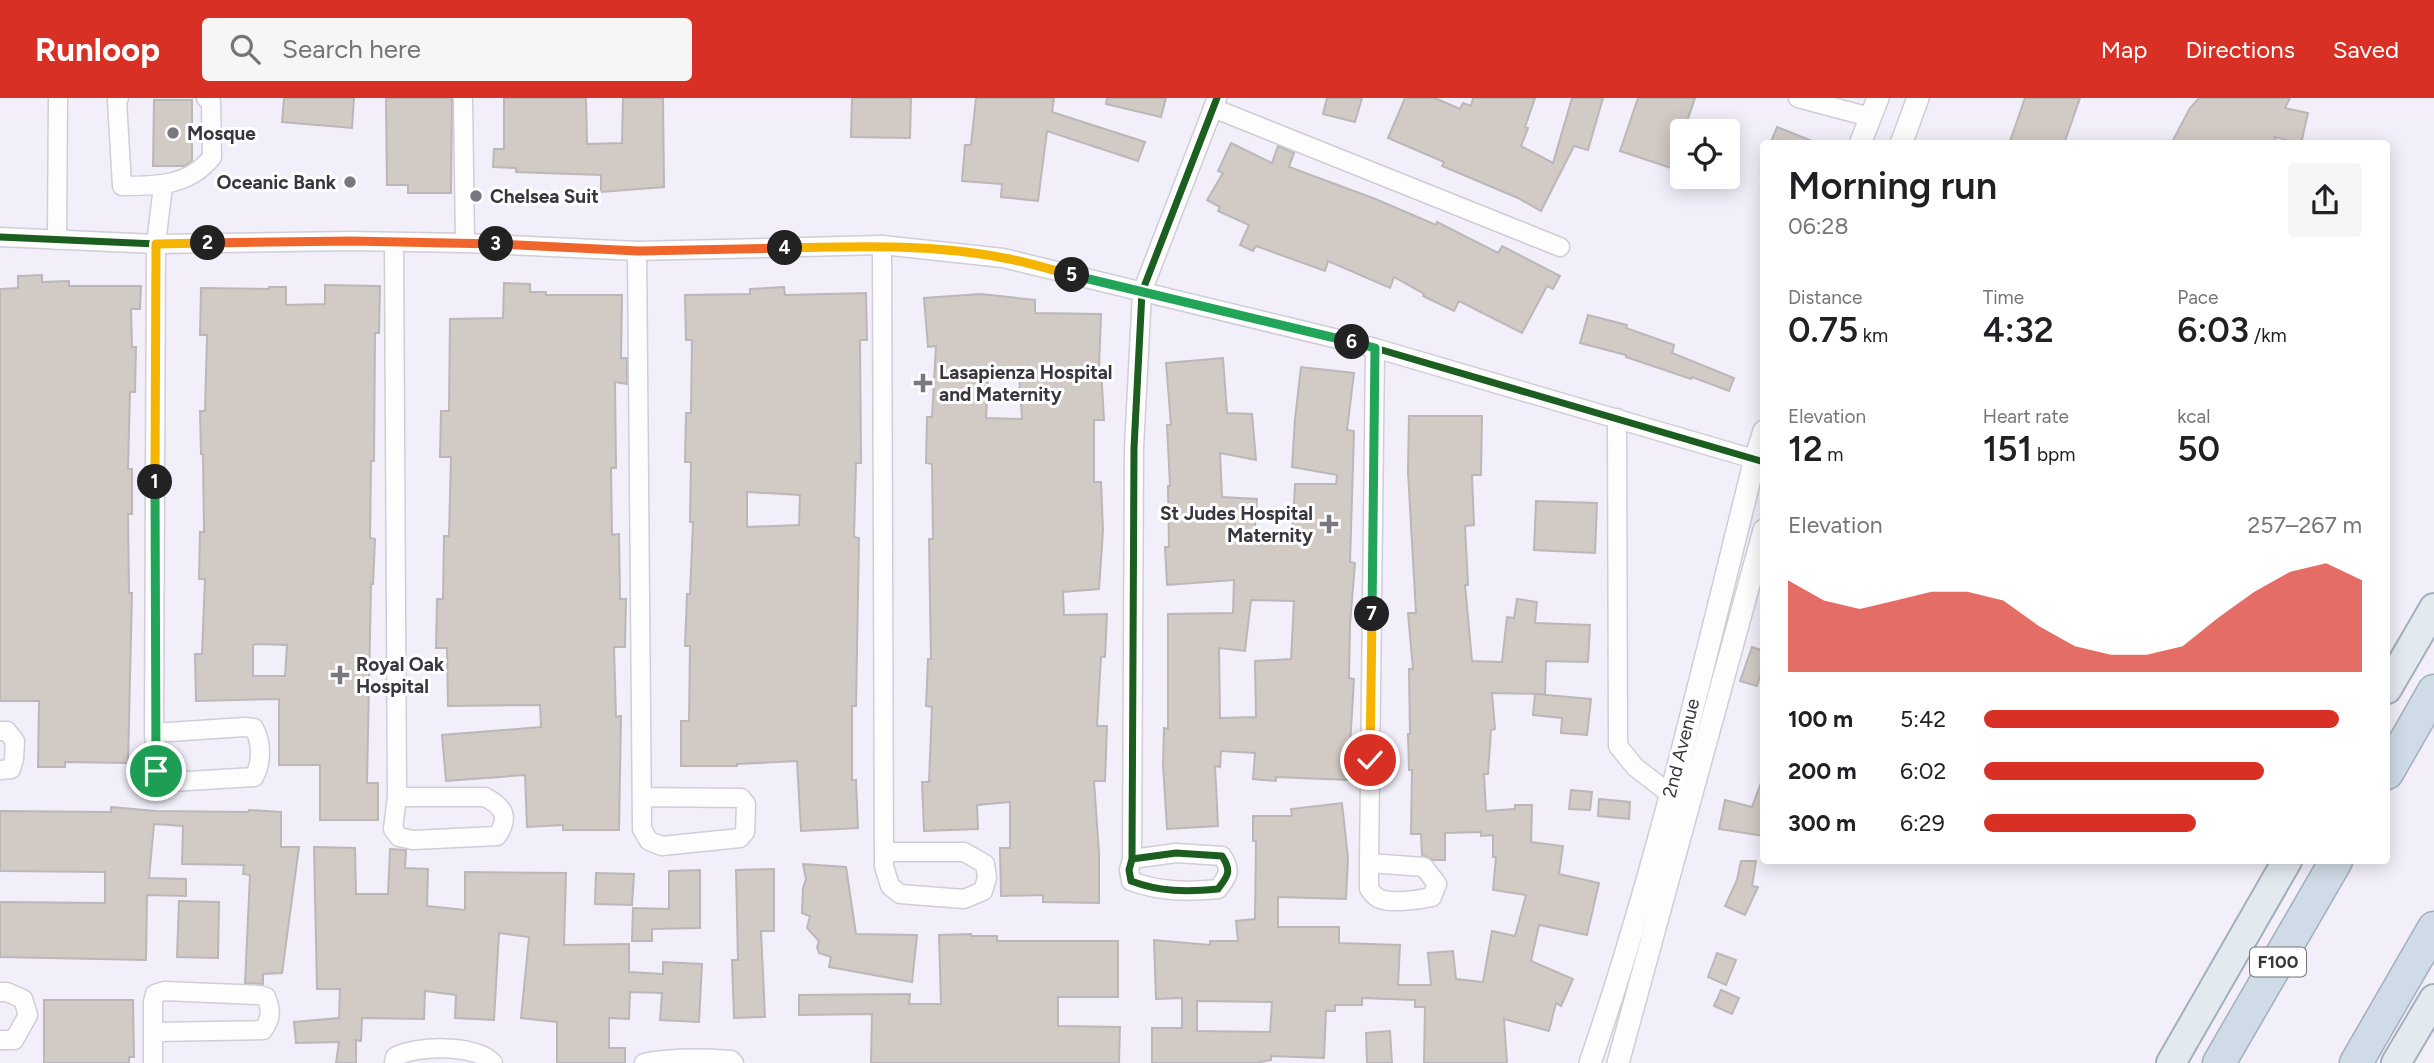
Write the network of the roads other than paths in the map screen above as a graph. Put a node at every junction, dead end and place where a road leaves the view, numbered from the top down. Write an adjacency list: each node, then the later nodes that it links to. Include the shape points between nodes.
1 (58, 98): 13 (street)
2 (119, 98): 11 (street, via 122,186)
3 (206, 98): 11 (street, via 211,102 212,157 202,170)
4 (463, 98): 15 (street)
5 (1798, 98): 8 (street)
6 (1918, 98): 10 (street)
7 (1215, 103): 18 (street); 20 (street)
8 (1874, 107): 9 (street)
9 (1862, 140)
10 (1902, 140)
11 (163, 186): 16 (street)
12 (0, 237): 13 (street)
13 (57, 240): 16 (street)
14 (394, 243): 15 (street); 16 (street); 33 (street)
15 (465, 243): 19 (street)
16 (156, 244): 29 (street)
17 (881, 245): 19 (street); 20 (street, via 1003,258); 35 (street)
18 (1560, 247)
19 (638, 251): 34 (street)
20 (1142, 292): 21 (street); 36 (street, via 1134,448)
21 (1375, 348): 22 (street); 37 (street)
22 (1617, 418): 23 (street); 32 (street, via 1618,746 1635,767)
23 (1759, 461): 32 (street, 2nd Avenue)
24 (1760, 545): 51 (street, 2nd Avenue)
25 (2434, 608): 26 (main road)
26 (2390, 684)
27 (2434, 691): 30 (highway)
28 (0, 731): 31 (street, via 7,731 15,741 15,759 11,769)
29 (154, 733): 29 (street, via 156,771 161,779 254,777 260,768 254,728)
30 (2390, 768)
31 (0, 770)
32 (1670, 794): 50 (street, 2nd Avenue)
33 (397, 797): 33 (street, via 393,829 399,837 413,841 497,836 504,826 503,812 485,797)
34 (642, 797): 34 (street, via 642,829 649,841 662,846 740,838 745,832 746,804 741,797)
35 (884, 852): 35 (street, via 890,886 900,894 964,899 983,891 985,864 964,852)
36 (1132, 859): 36 (street, via 1176,853 1222,856 1230,867 1218,889 1185,892 1131,881)
37 (1369, 863)
38 (2285, 864): 52 (main road)
39 (2334, 864): 53 (highway, F100)
40 (2434, 928): 54 (highway)
41 (0, 992): 44 (street, via 23,999 28,1015 14,1040)
42 (2434, 999): 55 (main road)
43 (154, 1032): 43 (street, via 153,1002 155,994 164,991 266,996 271,1010 263,1030); 45 (street)
44 (0, 1040)
45 (153, 1063)
46 (394, 1063): 47 (street, via 405,1051 462,1049)
47 (493, 1063)
48 (644, 1063): 49 (street, via 713,1058)
49 (734, 1063)
50 (1590, 1063)
51 (1618, 1063)
52 (2171, 1063)
53 (2220, 1063)
54 (2356, 1063)
55 (2396, 1063)

